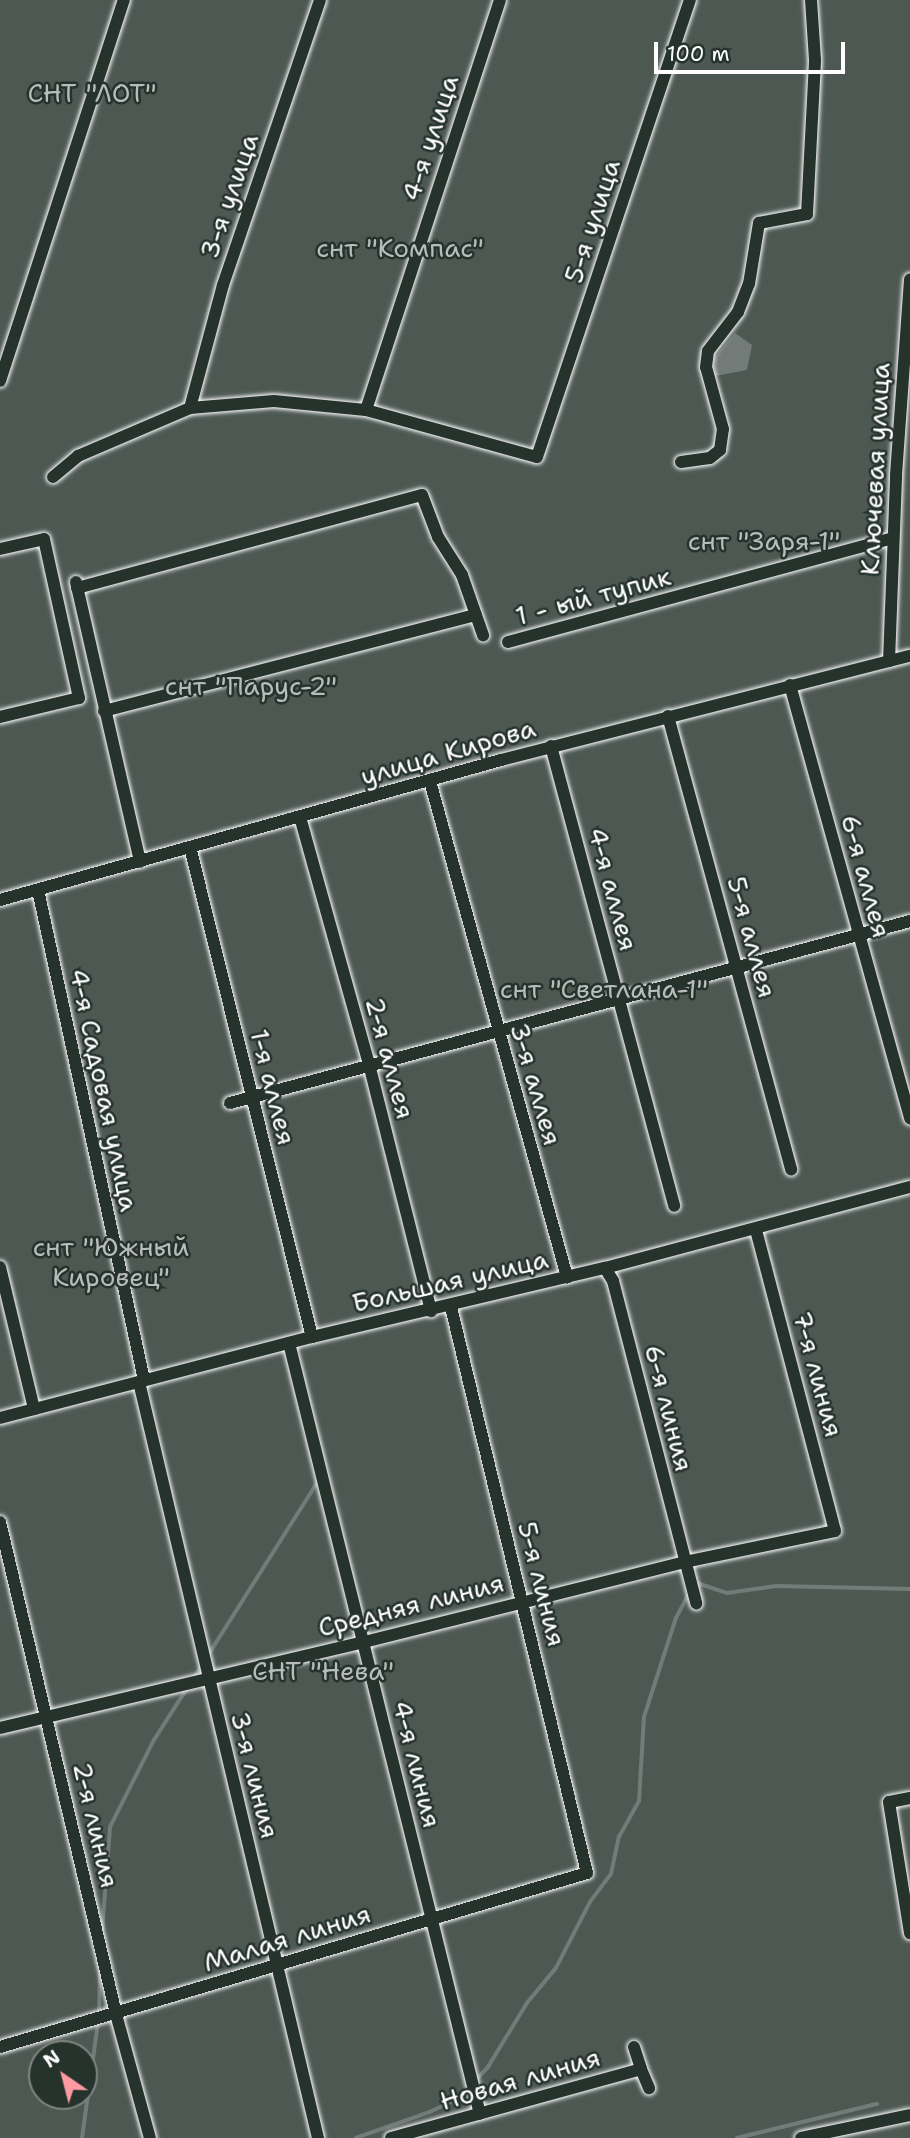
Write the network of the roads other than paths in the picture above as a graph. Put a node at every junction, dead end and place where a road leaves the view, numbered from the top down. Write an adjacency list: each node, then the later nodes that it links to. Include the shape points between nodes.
1 (124, 0): 8 (street)
2 (320, 0): 9 (street, 3-я улица, via 223,285)
3 (500, 0): 10 (street, 4-я улица)
4 (690, 0): 10 (street, 5-я улица, via 537,457)
5 (811, 0): 11 (street, via 815,60 807,214 759,223 749,284 738,312 708,351 706,367 723,429 720,450 710,458)
6 (910, 279): 7 (street, Ключевая улица)
7 (909, 297): 13 (street, Ключевая улица)
8 (0, 381)
9 (190, 408): 10 (street, via 274,401); 12 (street, via 78,456)
10 (366, 410)
11 (681, 462)
12 (53, 477)
13 (893, 538): 17 (street, 1 - ый тупик); 19 (street, Ключевая улица)
14 (0, 549): 23 (street, via 44,540 79,698)
15 (477, 615): 16 (street); 21 (street); 21 (street, via 422,495 76,584)
16 (483, 635)
17 (508, 642)
18 (910, 656): 19 (street, улица Кирова)
19 (889, 661): 20 (street, улица Кирова)
20 (790, 685): 22 (street, улица Кирова); 32 (street, 6-я аллея)
21 (104, 712): 28 (street)
22 (668, 716): 24 (street, улица Кирова); 33 (street, 5-я аллея)
23 (0, 717)
24 (551, 747): 25 (street, улица Кирова); 34 (street, 4-я аллея)
25 (430, 781): 26 (street, улица Кирова); 35 (street, 3-я аллея)
26 (300, 817): 27 (street, улица Кирова); 36 (street, 2-я аллея)
27 (190, 846): 28 (street, улица Кирова); 37 (street, 1-я аллея)
28 (139, 862): 29 (street, улица Кирова)
29 (38, 890): 30 (street, улица Кирова); 51 (street, 4-я Садовая улица)
30 (0, 900)
31 (910, 921): 32 (street)
32 (858, 935): 33 (street); 39 (street, 6-я аллея)
33 (737, 969): 34 (street); 40 (street, 5-я аллея)
34 (619, 999): 35 (street); 42 (street, 4-я аллея)
35 (497, 1030): 36 (street); 46 (street, 3-я аллея)
36 (369, 1064): 37 (street); 48 (street, 2-я аллея)
37 (252, 1097): 38 (street); 49 (street, 1-я аллея)
38 (230, 1103)
39 (910, 1119)
40 (791, 1170)
41 (910, 1186): 43 (street, Большая улица)
42 (674, 1206)
43 (756, 1229): 45 (street, Большая улица); 55 (street, 7-я линия)
44 (0, 1267): 52 (street)
45 (605, 1268): 46 (street, Большая улица); 56 (street, 6-я линия, via 613,1281)
46 (567, 1277): 47 (street, Большая улица)
47 (451, 1307): 48 (street, Большая улица); 58 (street, 5-я линия)
48 (431, 1311): 49 (street, Большая улица)
49 (312, 1337): 50 (street, Большая улица)
50 (289, 1343): 51 (street, Большая улица); 59 (street, 4-я линия)
51 (142, 1381): 52 (street, Большая улица); 60 (street, 3-я линия)
52 (34, 1409): 53 (street, Большая улица)
53 (0, 1418)
54 (0, 1522): 61 (street, 2-я линия)
55 (835, 1531): 56 (street, Средняя линия)
56 (685, 1562): 57 (street, 6-я линия); 58 (street, Средняя линия)
57 (694, 1595)
58 (523, 1601): 59 (street, Средняя линия); 64 (street, 5-я линия)
59 (365, 1642): 60 (street, Средняя линия); 66 (street, 4-я линия)
60 (208, 1678): 61 (street, Средняя линия); 68 (street, 3-я линия)
61 (48, 1716): 62 (street, Средняя линия); 69 (street, 2-я линия)
62 (0, 1728)
63 (910, 1798): 65 (street, via 889,1802)
64 (587, 1873): 66 (street, Малая линия)
65 (907, 1896): 67 (street)
66 (431, 1919): 68 (street, Малая линия); 74 (street, 4-я линия)
67 (910, 1933)
68 (277, 1963): 69 (street, Малая линия); 78 (street, 3-я линия)
69 (112, 2015): 70 (street, Малая линия); 77 (street, 2-я линия)
70 (0, 2047)
71 (634, 2047): 72 (street)
72 (641, 2068): 73 (street, Новая линия); 74 (street, Новая линия)
73 (649, 2088)
74 (480, 2114): 79 (street, Новая линия)
75 (910, 2115): 76 (street)
76 (806, 2137)
77 (150, 2138)
78 (318, 2138)
79 (391, 2138)

